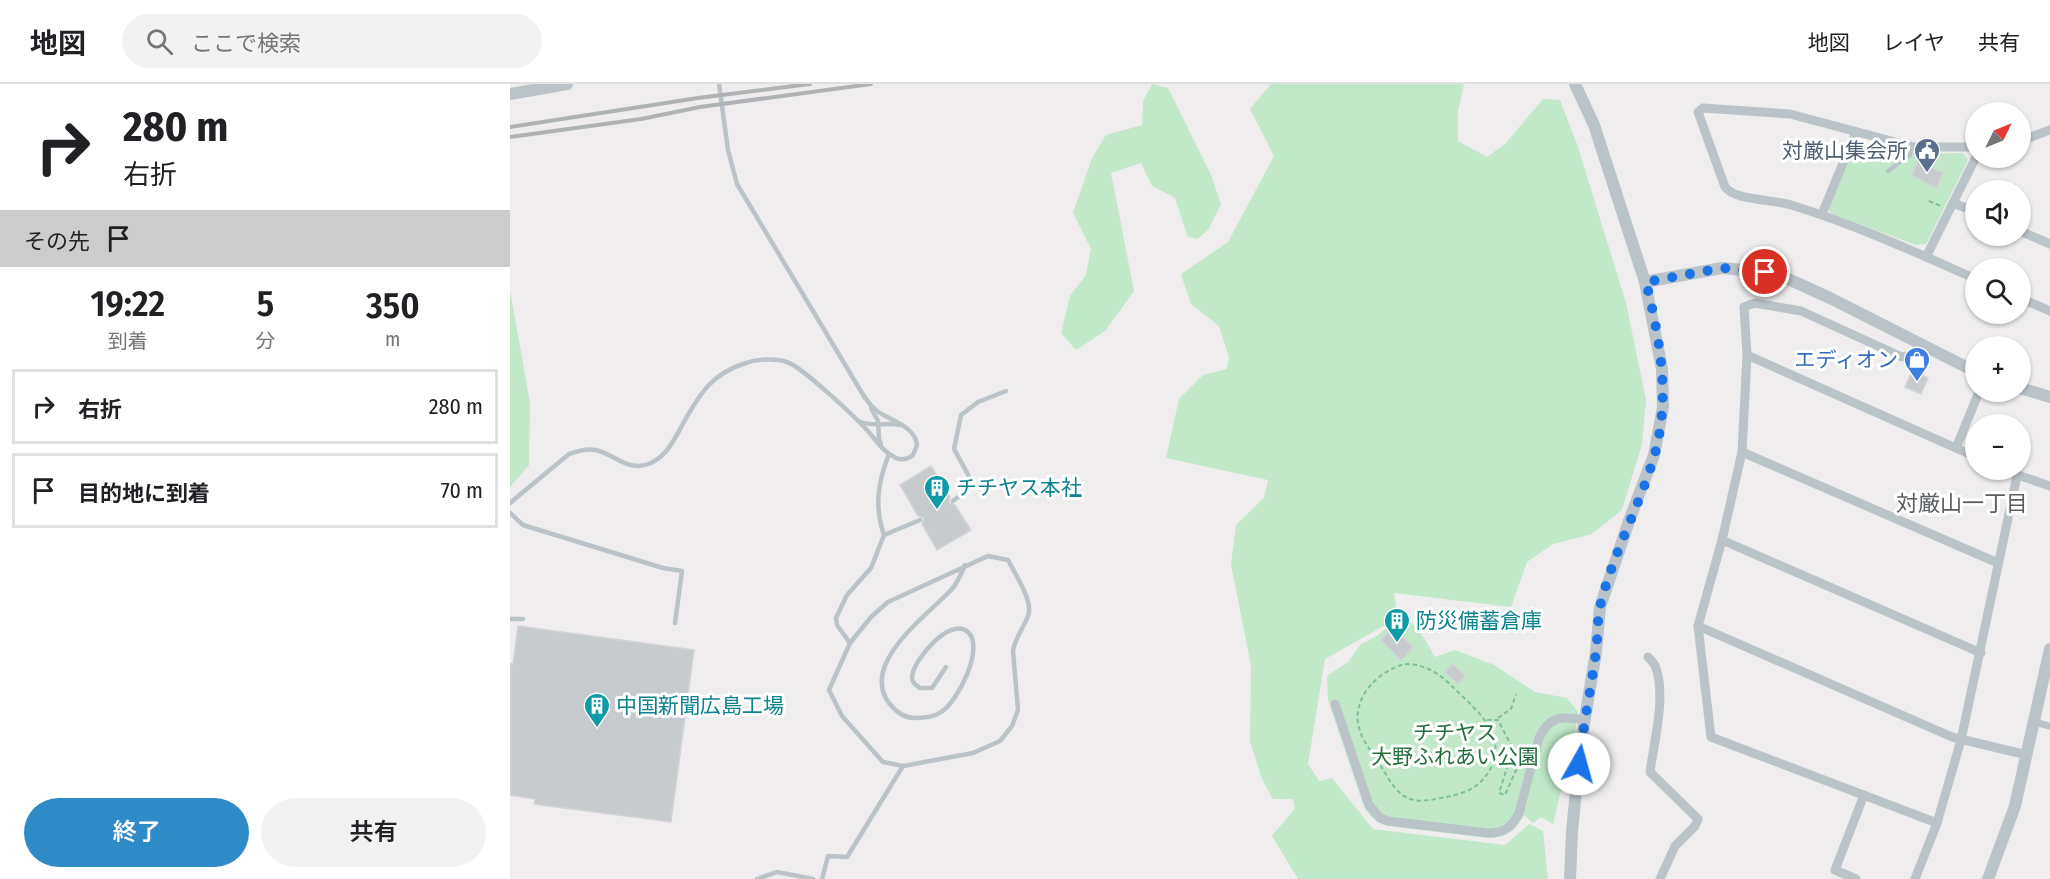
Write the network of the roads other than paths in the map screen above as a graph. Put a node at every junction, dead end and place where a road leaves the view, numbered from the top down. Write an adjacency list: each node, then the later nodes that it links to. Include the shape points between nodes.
1 (567, 84): 4 (street)
2 (719, 84): 27 (lane, via 737,184)
3 (1575, 84): 19 (street, via 1594,125)
4 (510, 94)
5 (2050, 130): 7 (street)
6 (1856, 132): 8 (street); 14 (street); 14 (street, via 1778,112 1703,108 1698,112 1730,193 1777,200)
7 (2031, 137)
8 (1912, 147): 9 (street); 11 (lane, via 1910,155)
9 (1965, 147)
10 (1970, 168): 12 (street)
11 (1888, 171)
12 (1953, 203): 13 (street); 17 (street)
13 (1965, 208)
14 (1822, 214): 17 (street)
15 (2031, 236): 16 (street)
16 (2050, 244)
17 (1926, 256): 18 (street)
18 (1965, 274)
19 (1646, 282): 22 (street, via 1722,268 1765,272 1785,277); 58 (street, via 1662,369 1660,432 1600,607)
20 (2031, 303): 21 (street)
21 (2050, 311)
22 (1925, 347): 23 (street, via 1902,357 1801,311 1755,303 1744,307); 24 (street)
23 (1747, 355): 33 (street); 35 (street)
24 (1965, 367)
25 (1006, 391): 40 (lane, via 978,402 961,415 954,449 971,480 968,489)
26 (2031, 391): 28 (street)
27 (864, 396): 31 (lane); 32 (lane, via 878,412)
28 (2050, 397)
29 (1975, 402): 33 (street)
30 (854, 417): 31 (lane); 34 (lane); 41 (lane, via 787,362 753,361 721,373 706,388 664,455 651,463 627,465 596,450 579,451 569,454)
31 (879, 425): 32 (lane, via 893,423); 34 (lane, via 879,438)
32 (910, 431): 34 (lane, via 916,439 913,455 898,459)
33 (1956, 448): 36 (street)
34 (887, 452): 44 (lane, via 877,502)
35 (1742, 452): 45 (street); 46 (street)
36 (1965, 452)
37 (2016, 480): 46 (street)
38 (2030, 480): 39 (street)
39 (2050, 486)
40 (953, 501)
41 (510, 503)
42 (510, 513): 50 (lane, via 523,525 682,571)
43 (920, 520): 44 (lane)
44 (884, 535): 52 (lane, via 871,568 847,595 836,618)
45 (1722, 540): 51 (street); 54 (street)
46 (1998, 563): 54 (street)
47 (965, 566): 52 (lane, via 888,602); 56 (lane, via 952,589 909,630 890,655 884,670 883,692 899,714 908,718 931,717 942,712 957,694 971,662 974,646 966,630 951,629 931,646 917,664 914,683 920,688 932,688); 63 (lane, via 988,556 1008,560 1030,604 1013,651 1018,710 1000,741 974,753)
48 (510, 619): 49 (lane)
49 (523, 619)
50 (675, 623)
51 (1698, 626): 61 (street); 64 (street, via 1712,737)
52 (850, 643): 63 (lane, via 829,690 842,716 870,748 884,762)
53 (2050, 648): 59 (street)
54 (1981, 653): 61 (street)
55 (1648, 657): 70 (street, via 1656,666 1659,685 1650,772 1698,819 1676,846)
56 (946, 667)
57 (1335, 704): 58 (street, via 1369,804 1380,818 1488,833 1508,829 1515,822 1544,728 1561,718)
58 (1585, 720): 69 (street)
59 (2034, 722): 60 (street); 62 (street)
60 (2050, 726)
61 (1961, 740): 62 (street); 65 (street)
62 (2027, 755): 73 (street, via 2015,806)
63 (903, 766): 68 (lane, via 847,857 828,856)
64 (1864, 795): 65 (street); 71 (street, via 1835,870)
65 (1937, 823): 72 (street)
66 (758, 879): 67 (lane, via 777,872)
67 (813, 879)
68 (822, 879)
69 (1570, 879)
70 (1660, 879)
71 (1856, 879)
72 (1915, 879)
73 (1988, 879)

